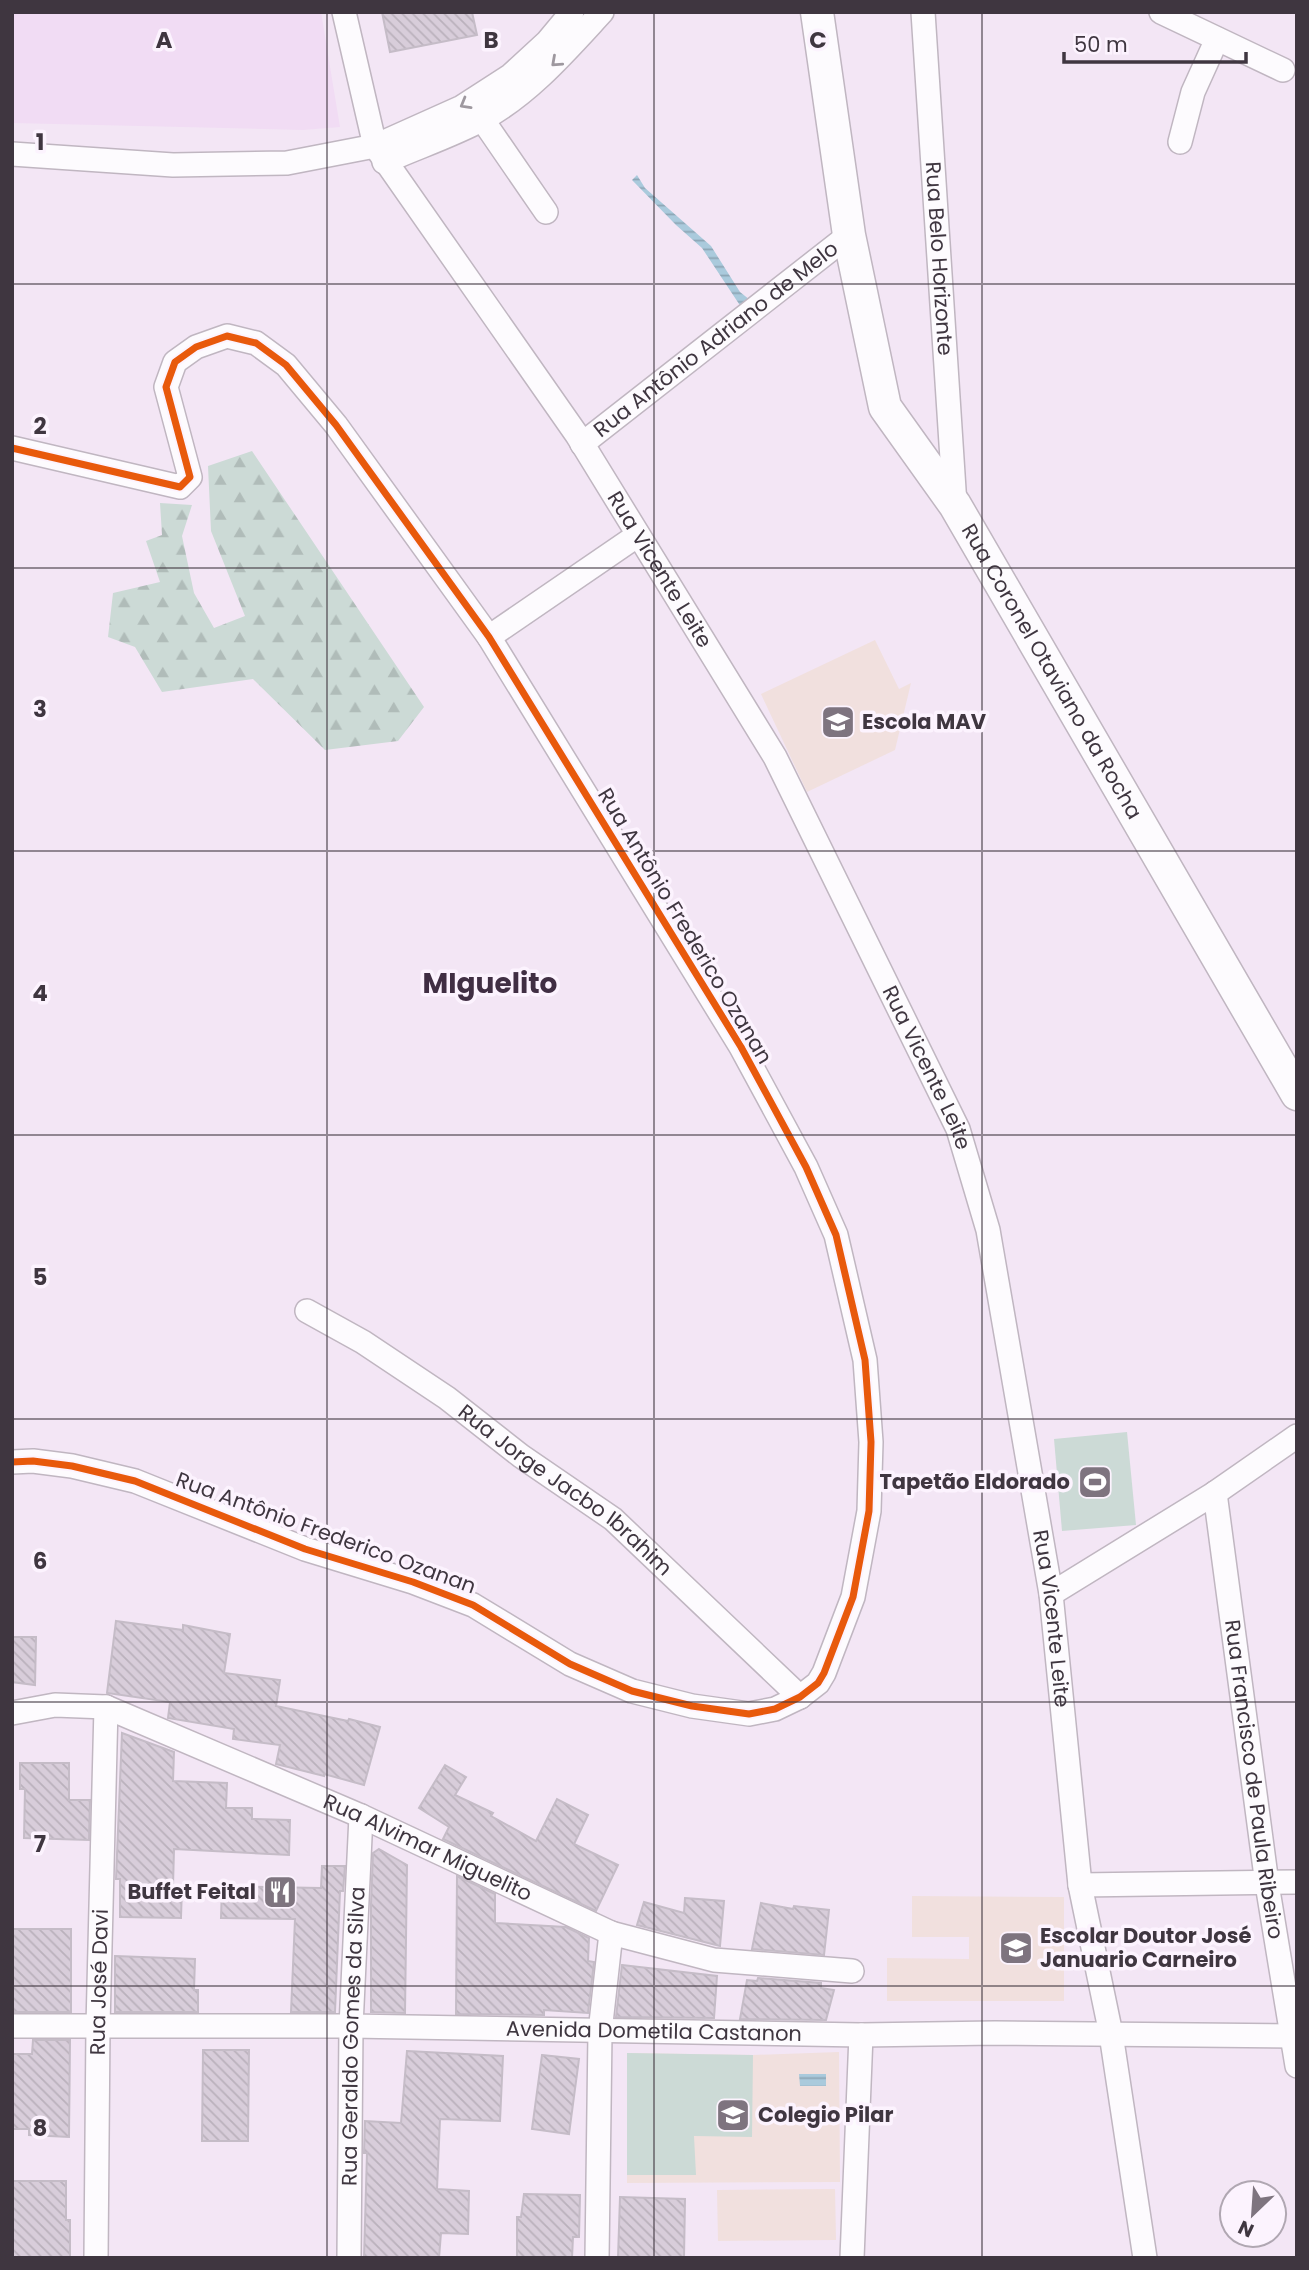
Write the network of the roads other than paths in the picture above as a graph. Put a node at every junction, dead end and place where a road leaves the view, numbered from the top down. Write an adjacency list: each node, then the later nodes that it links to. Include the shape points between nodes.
1 (344, 12): 12 (street, Rua Vicente Leite)
2 (572, 12): 12 (street, one-way to 12, via 510,76)
3 (602, 12): 9 (street, one-way to 9, via 560,59)
4 (817, 12): 14 (street, Rua Coronel Otaviano da Rocha)
5 (923, 12): 17 (street, Rua Belo Horizonte)
6 (1161, 12): 7 (street)
7 (1217, 39): 8 (street); 10 (street, via 1192,92)
8 (1283, 70)
9 (482, 119): 12 (street); 13 (street)
10 (1180, 142)
11 (12, 154): 12 (street, via 173,165 287,163)
12 (380, 154): 15 (street, Rua Vicente Leite)
13 (546, 212)
14 (849, 235): 15 (street, Rua Antônio Adriano de Melo); 17 (street, Rua Coronel Otaviano da Rocha, via 885,407)
15 (582, 444): 18 (street, Rua Vicente Leite)
16 (12, 448): 19 (street, Rua Antônio Frederico Ozanan, via 180,487 190,477 166,387 174,362 227,336 256,343 286,365 336,425)
17 (954, 505): 20 (street, Rua Coronel Otaviano da Rocha)
18 (638, 535): 19 (street); 25 (street, Rua Vicente Leite, via 775,757 958,1129 988,1230)
19 (489, 636): 26 (street, Rua Antônio Frederico Ozanan, via 741,1047 806,1167 836,1235 865,1360 871,1441 869,1511 853,1597 835,1648 818,1683)
20 (1297, 1094)
21 (307, 1311): 26 (street, Rua Jorge Jacbo Ibrahim, via 447,1398 613,1519)
22 (1297, 1436): 24 (street)
23 (12, 1462): 26 (street, Rua Antônio Frederico Ozanan, via 72,1466 135,1481 305,1549 414,1582 472,1605 570,1664 632,1691 750,1714)
24 (1215, 1493): 25 (street); 31 (street, Rua Francisco de Paula Ribeiro)
25 (1051, 1594): 32 (street, Rua Vicente Leite)
26 (800, 1697)
27 (106, 1707): 28 (street, Rua Alvimar Miguelito, via 55,1705); 29 (street, Rua Alvimar Miguelito); 36 (street, Rua José Davi)
28 (12, 1713)
29 (361, 1816): 33 (street, Rua Alvimar Miguelito); 37 (street, Rua Geraldo Gomes da Silva)
30 (1297, 1882): 31 (street)
31 (1267, 1884): 32 (street); 41 (street, Rua Francisco de Paula Ribeiro)
32 (1080, 1885): 39 (street, Rua Vicente Leite)
33 (611, 1933): 34 (street, Rua Alvimar Miguelito, via 714,1960); 38 (street)
34 (852, 1971)
35 (12, 2026): 36 (street, Avenida Dometila Castanon)
36 (98, 2026): 37 (street, Avenida Dometila Castanon); 43 (street, Rua José Davi)
37 (351, 2026): 38 (street, Avenida Dometila Castanon); 44 (street, Rua Geraldo Gomes da Silva)
38 (600, 2032): 40 (street, Avenida Dometila Castanon); 45 (street)
39 (1111, 2034): 40 (street, Avenida Dometila Castanon); 41 (street, Avenida Dometila Castanon); 47 (street, Rua Vicente Leite)
40 (861, 2035): 46 (street)
41 (1295, 2036): 42 (street, Rua Francisco de Paula Ribeiro)
42 (1297, 2066)
43 (96, 2258)
44 (349, 2258)
45 (597, 2258)
46 (852, 2258)
47 (1145, 2258)

